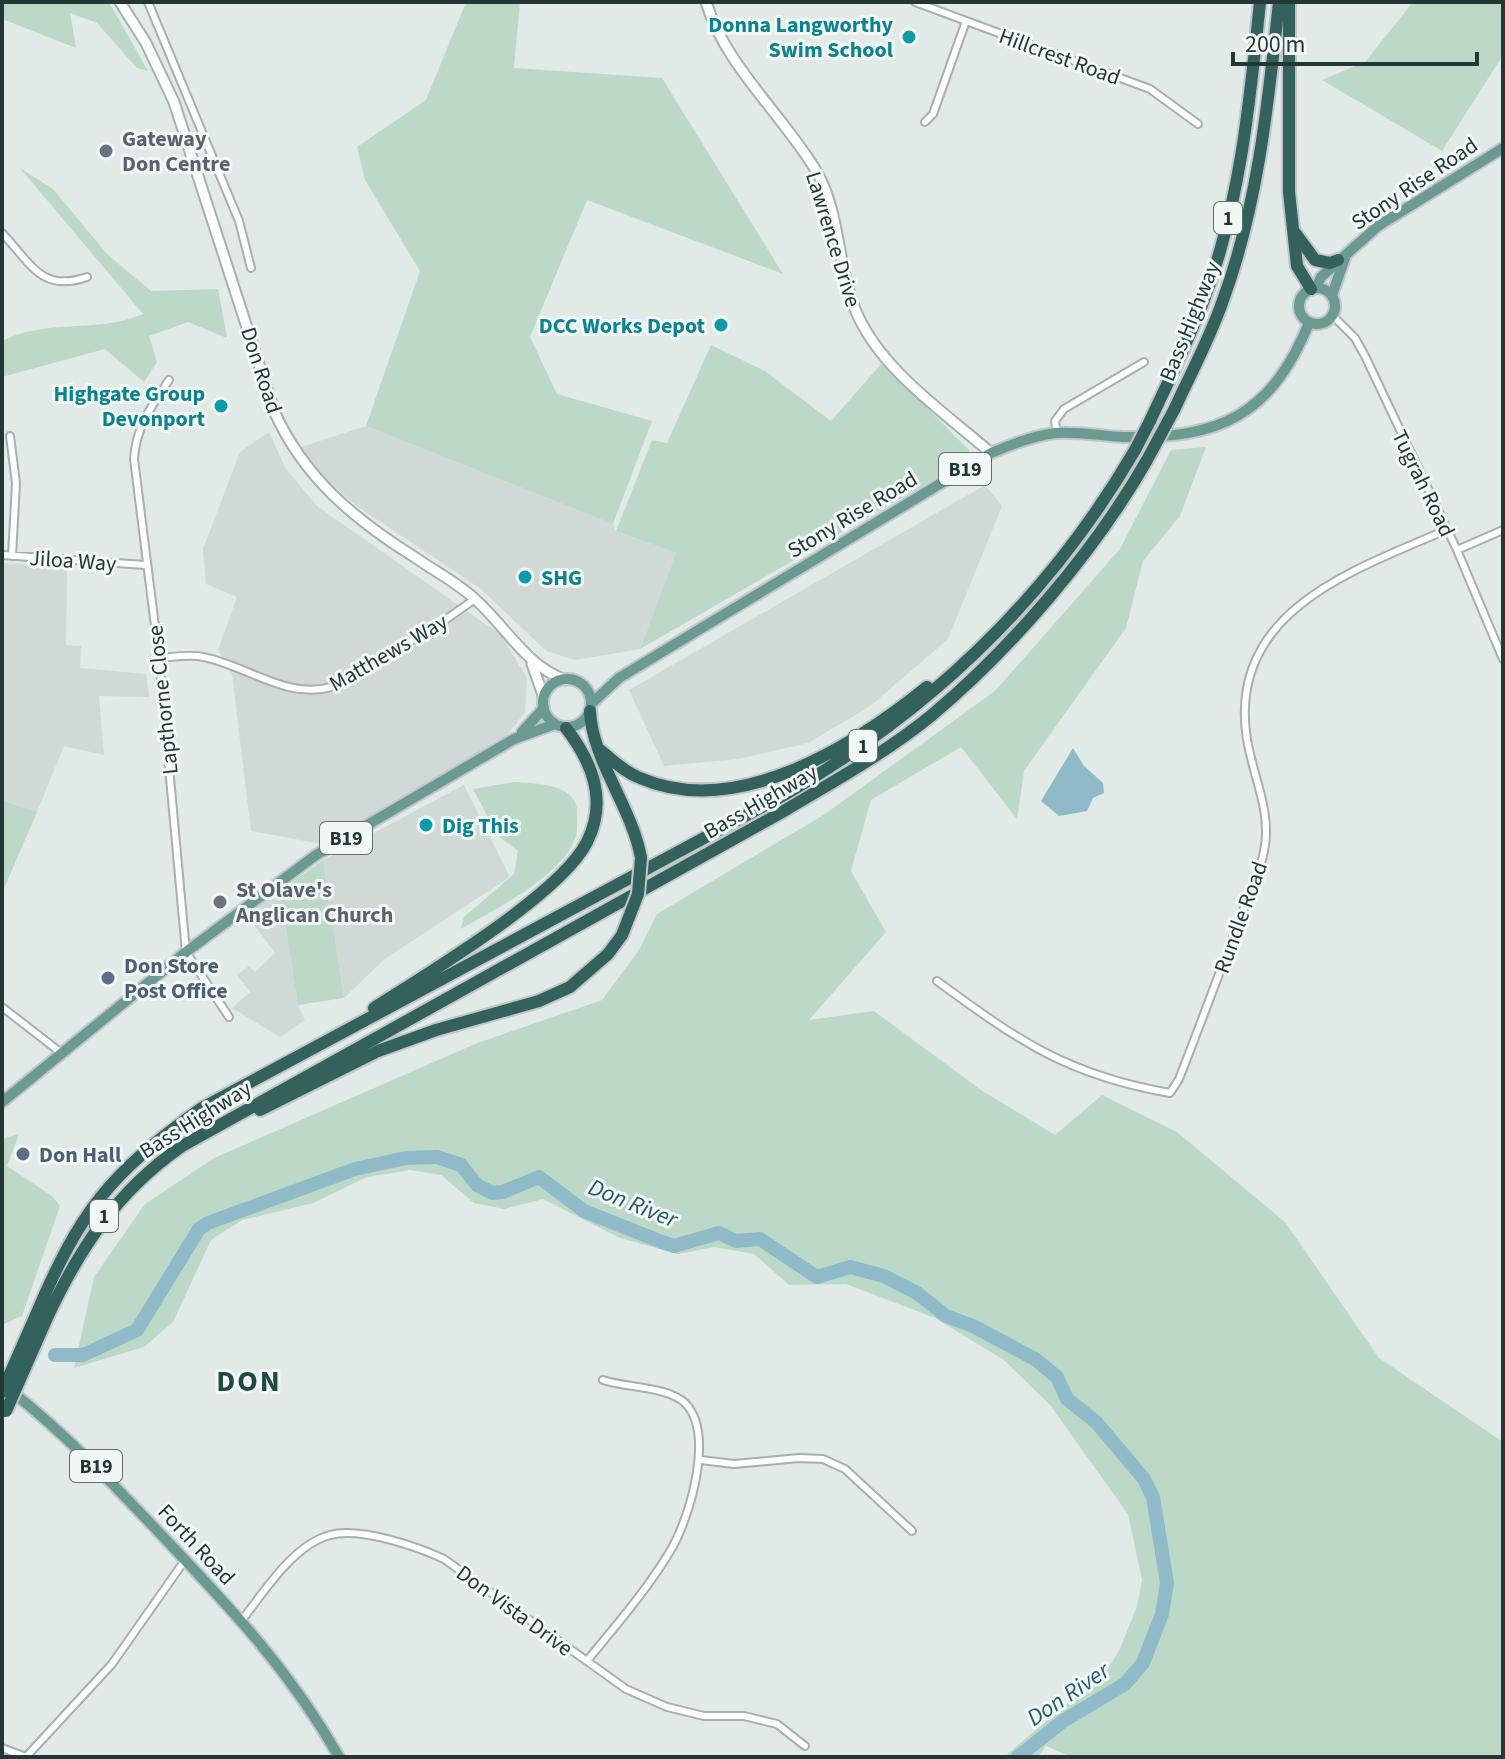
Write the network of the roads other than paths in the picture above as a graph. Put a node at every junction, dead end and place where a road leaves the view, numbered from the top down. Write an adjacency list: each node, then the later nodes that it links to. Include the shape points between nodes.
1 (120, 2): 10 (main road, Don Road)
2 (148, 2): 9 (street)
3 (706, 2): 27 (main road, Lawrence Drive, via 723,43 817,173 841,267 870,340)
4 (915, 2): 8 (street, Hillcrest Road)
5 (1260, 2): 35 (highway, Bass Highway / 1, bridge, via 1244,140 1205,296 1135,450 1079,537)
6 (1279, 2): 54 (highway, Bass Highway / 1, bridge, via 1268,109 1243,237 1222,305 1128,494 1059,583 970,680 919,724 784,811)
7 (1289, 2): 14 (highway, via 1289,192)
8 (966, 21): 11 (street, via 933,114); 12 (street, Hillcrest Road, via 1150,89)
9 (161, 39): 10 (street); 17 (street, via 239,221)
10 (146, 43): 34 (main road, Don Road, via 190,147 282,430 323,488 363,523)
11 (925, 122)
12 (1198, 124)
13 (1503, 148): 16 (main road, Stony Rise Road, via 1378,226)
14 (1294, 231): 16 (highway, via 1315,260 1330,263); 19 (highway, via 1298,272)
15 (2, 233): 18 (street, via 47,279 66,284)
16 (1343, 257): 19 (main road, Stony Rise Road); 20 (main road, Stony Rise Road)
17 (251, 268)
18 (87, 277)
19 (1314, 288): 20 (main road); 22 (main road, B19, via 1302,295 1298,307)
20 (1332, 295): 21 (main road)
21 (1333, 316): 22 (main road, via 1321,324); 28 (street, Tugrah Road, via 1358,343)
22 (1309, 323): 25 (main road, Stony Rise Road / B19, via 1269,391 1228,422 1176,437)
23 (1144, 362): 25 (street, via 1064,409 1055,421)
24 (169, 380): 33 (street, Lapthorne Close, via 136,437)
25 (1057, 433): 27 (main road, Stony Rise Road / B19)
26 (10, 436): 32 (street, via 16,483)
27 (991, 453): 39 (main road, Stony Rise Road / B19)
28 (1446, 530): 30 (street, Tugrah Road); 48 (street, Rundle Road, via 1321,587 1288,612 1265,644 1250,684 1245,729 1266,815 1262,861 1170,1093 1093,1076 1062,1063 1001,1028)
29 (1503, 530): 30 (street)
30 (1457, 550): 38 (street, Tugrah Road)
31 (2, 555): 32 (street, Jiloa Way)
32 (12, 556): 33 (street, Jiloa Way)
33 (145, 565): 37 (street, Lapthorne Close)
34 (475, 599): 36 (main road, Don Road); 37 (street, Matthews Way, via 422,635 314,692 202,656)
35 (980, 650): 46 (highway, via 829,754 767,780 724,787 660,785 627,772); 52 (highway, Bass Highway / 1, via 909,712 818,775)
36 (525, 652): 40 (main road, Don Road, via 540,668); 42 (main road, Don Road)
37 (159, 658): 47 (street, Lapthorne Close)
38 (1503, 659)
39 (619, 678): 41 (main road, Stony Rise Road / B19); 43 (main road, Stony Rise Road / B19)
40 (566, 680): 41 (main road, B19); 42 (main road, B19, via 553,684)
41 (582, 684): 43 (main road)
42 (544, 703): 44 (main road); 45 (main road, B19)
43 (591, 707): 44 (main road, B19, via 578,725); 46 (highway)
44 (561, 726): 45 (main road, B19); 52 (highway, via 591,767 597,795 591,831 571,866 442,964)
45 (514, 739): 47 (main road, B19, via 316,855)
46 (600, 750): 54 (highway, bridge, via 637,833 641,858 638,894 622,935 608,954 570,987 539,1001 378,1051)
47 (186, 952): 50 (street, Lapthorne Close); 51 (main road, B19)
48 (937, 981)
49 (2, 1007): 51 (street)
50 (229, 1017)
51 (60, 1052): 53 (main road, B19)
52 (277, 1069): 55 (highway, Bass Highway / 1, via 202,1108 110,1183 78,1226)
53 (2, 1102)
54 (194, 1139): 55 (highway, Bass Highway / 1, via 159,1162 110,1209)
55 (41, 1318): 58 (highway, Bass Highway / 1, bridge); 59 (highway, Bass Highway / 1, bridge)
56 (2, 1379): 62 (main road, Forth Road / B19, via 77,1446)
57 (603, 1380): 60 (street, via 684,1402 698,1423)
58 (2, 1392)
59 (4, 1416)
60 (701, 1460): 61 (street, via 734,1464 823,1459 845,1469); 64 (street, via 674,1545)
61 (912, 1531)
62 (185, 1560): 63 (main road, Forth Road / B19); 67 (street, via 112,1664)
63 (242, 1620): 64 (street, Don Vista Drive, via 303,1550 330,1535 359,1534 419,1547 444,1559); 68 (main road, Forth Road / B19, via 293,1682)
64 (587, 1661): 65 (street, Don Vista Drive, via 626,1689 667,1707 777,1724)
65 (805, 1746)
66 (2, 1748): 67 (street)
67 (26, 1757)
68 (339, 1757)

